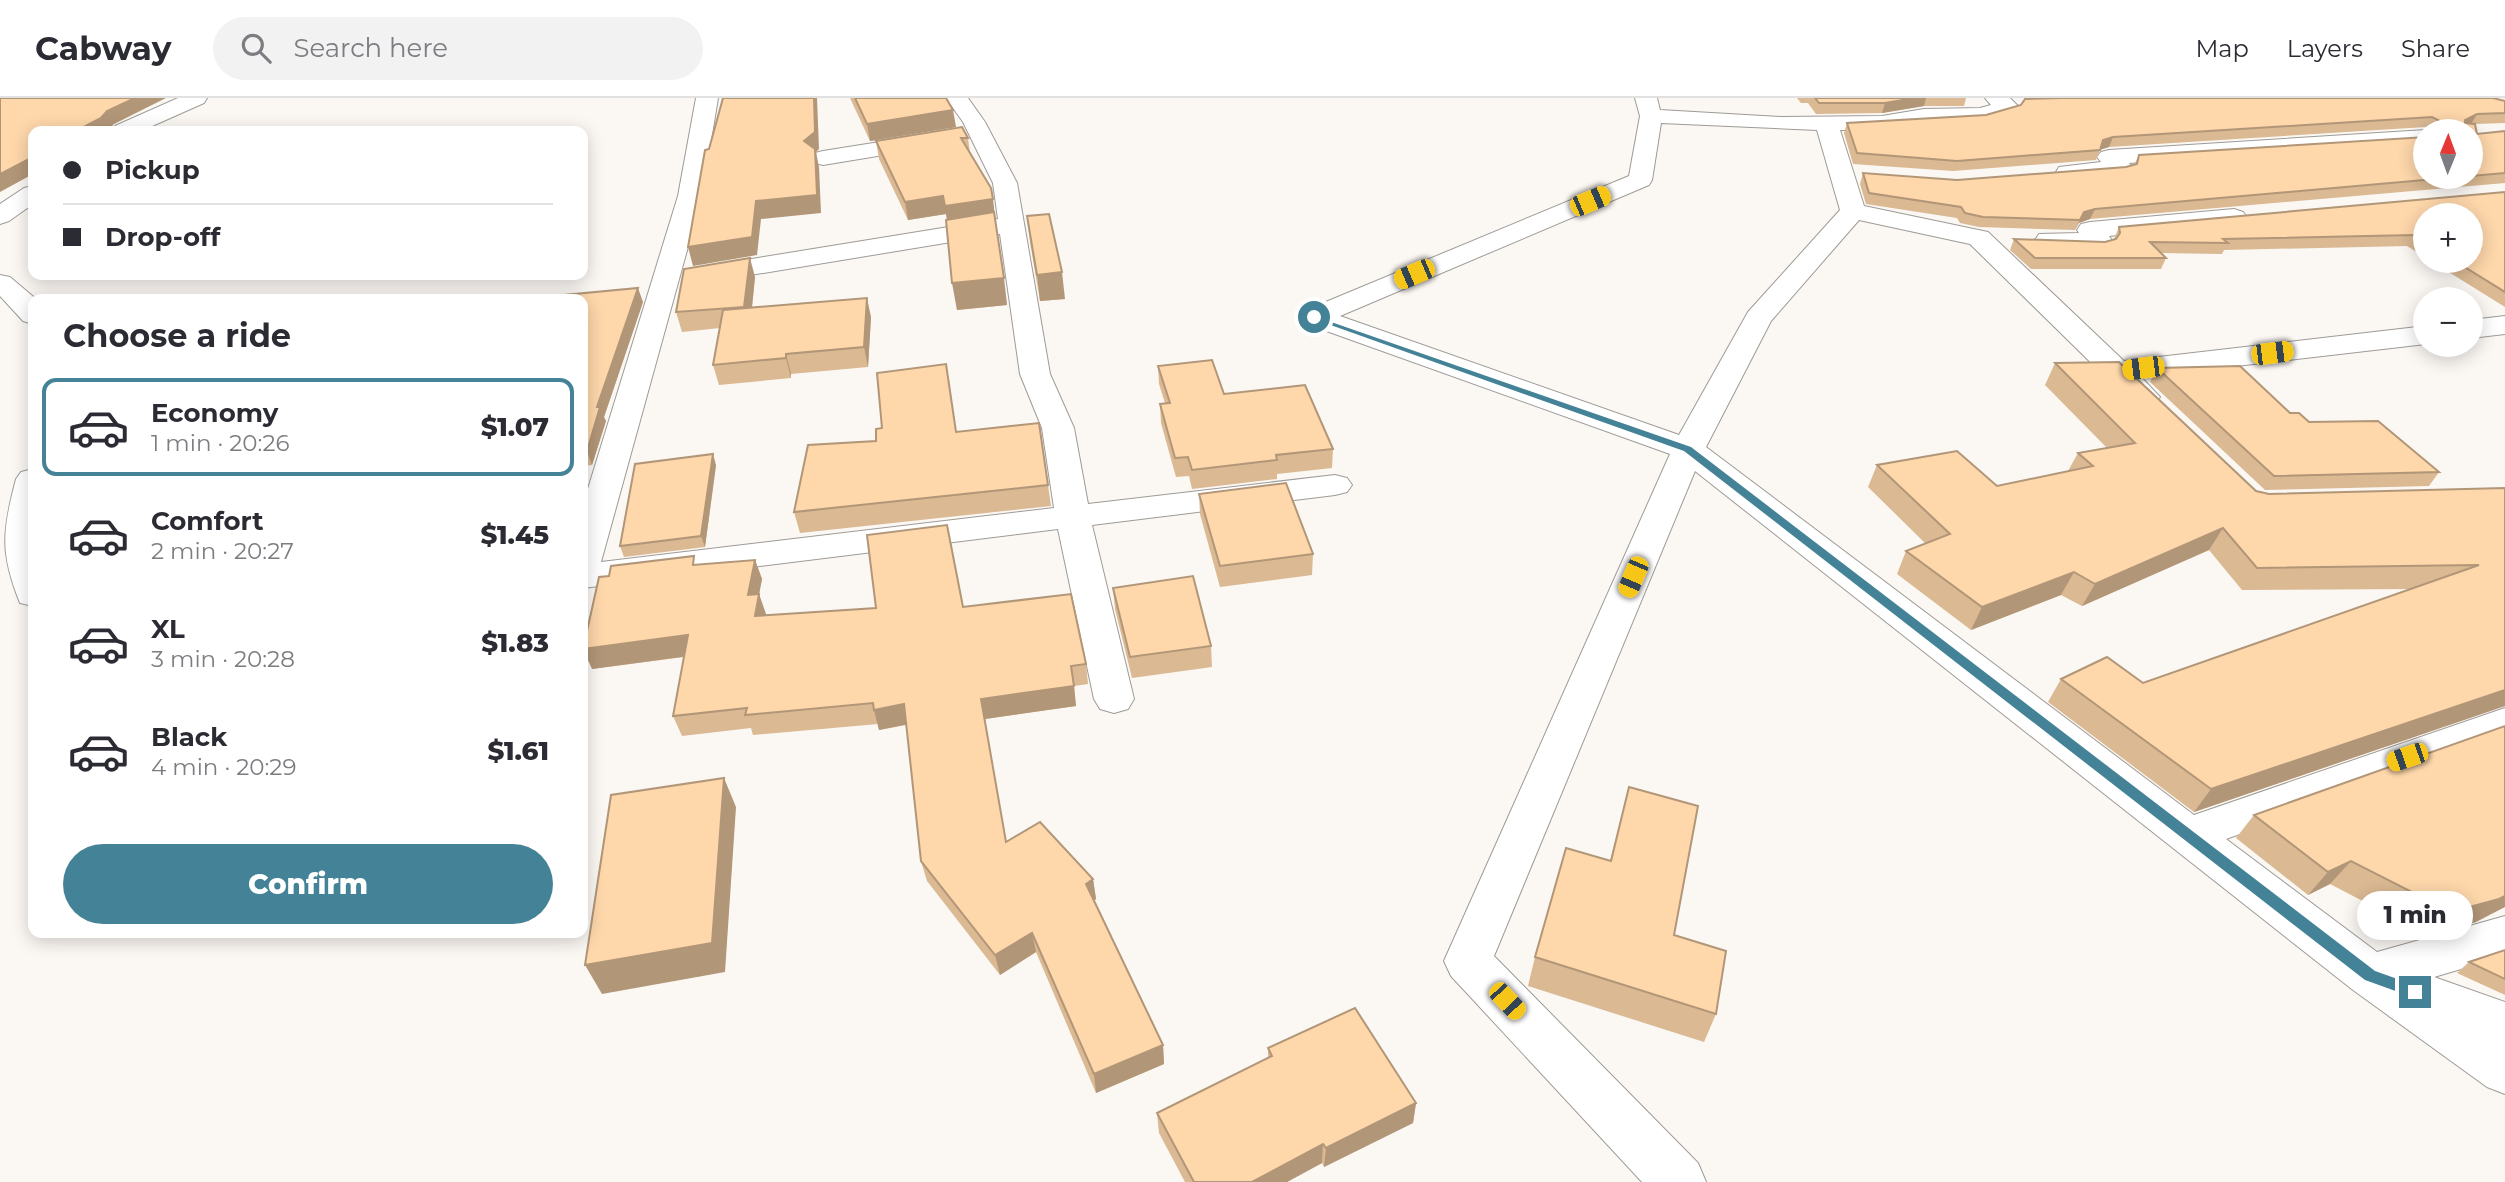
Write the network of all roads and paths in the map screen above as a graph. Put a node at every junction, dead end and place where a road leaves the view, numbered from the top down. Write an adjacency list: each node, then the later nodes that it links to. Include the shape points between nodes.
1 (196, 98): 8 (street)
2 (708, 98): 19 (street, via 690,196)
3 (957, 98): 9 (street)
4 (1690, 98): 6 (street)
5 (1996, 98): 7 (street, via 2008,107 1982,115)
6 (1648, 107): 7 (street); 27 (street, via 1640,180 1314,317)
7 (1826, 123): 14 (street, via 1856,174)
8 (134, 126)
9 (976, 133): 11 (street); 17 (street, via 1005,183)
10 (2413, 138): 12 (street, via 2109,157 2121,168)
11 (823, 158)
12 (2043, 174)
13 (28, 196): 15 (street)
14 (1853, 211): 18 (street); 27 (street, via 1758,318)
15 (0, 215)
16 (2256, 215): 18 (street, via 2090,230 2100,242)
17 (1011, 225): 19 (street); 30 (street, via 1035,374 1058,428)
18 (1979, 238): 25 (street)
19 (665, 281): 31 (street)
20 (0, 283): 21 (street)
21 (28, 308)
22 (2505, 325): 23 (street)
23 (2483, 328)
24 (2413, 337): 25 (street)
25 (2118, 371): 26 (street)
26 (2167, 419)
27 (1688, 449): 36 (street); 41 (street, via 1468,961)
28 (1335, 485): 30 (street)
29 (28, 498): 33 (street, via 13,556)
30 (1073, 517): 32 (street); 34 (street)
31 (588, 546)
32 (588, 575)
33 (28, 584)
34 (1114, 699)
35 (2505, 723): 36 (street)
36 (2187, 835): 38 (street)
37 (2505, 936): 38 (street)
38 (2370, 975): 39 (street); 40 (street)
39 (2505, 1024)
40 (2505, 1070)
41 (1679, 1182)

